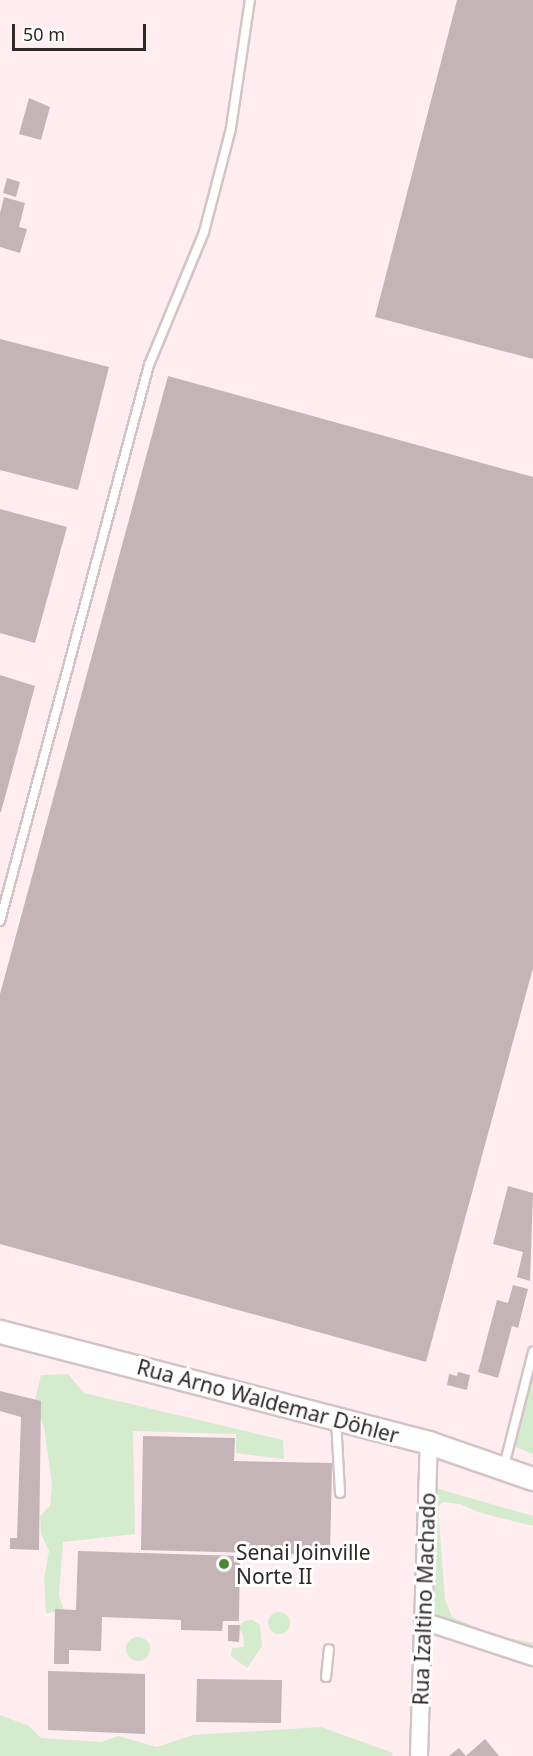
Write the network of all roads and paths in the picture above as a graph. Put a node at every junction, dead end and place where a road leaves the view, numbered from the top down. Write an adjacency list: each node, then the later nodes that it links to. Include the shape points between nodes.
1 (250, 0): 2 (lane, via 231,128 207,220 149,365)
2 (0, 921)
3 (0, 1332): 5 (main road, Rua Arno Waldemar Döhler)
4 (533, 1352): 7 (lane)
5 (336, 1419): 6 (main road, Rua Arno Waldemar Döhler); 9 (lane)
6 (429, 1443): 7 (main road, Rua Arno Waldemar Döhler); 10 (street, Rua Izaltino Machado)
7 (504, 1466): 8 (main road, Rua Arno Waldemar Döhler)
8 (533, 1479)
9 (340, 1493)
10 (423, 1621): 12 (street); 14 (street, Rua Izaltino Machado)
11 (329, 1649): 13 (lane)
12 (533, 1657)
13 (326, 1677)
14 (418, 1755)

